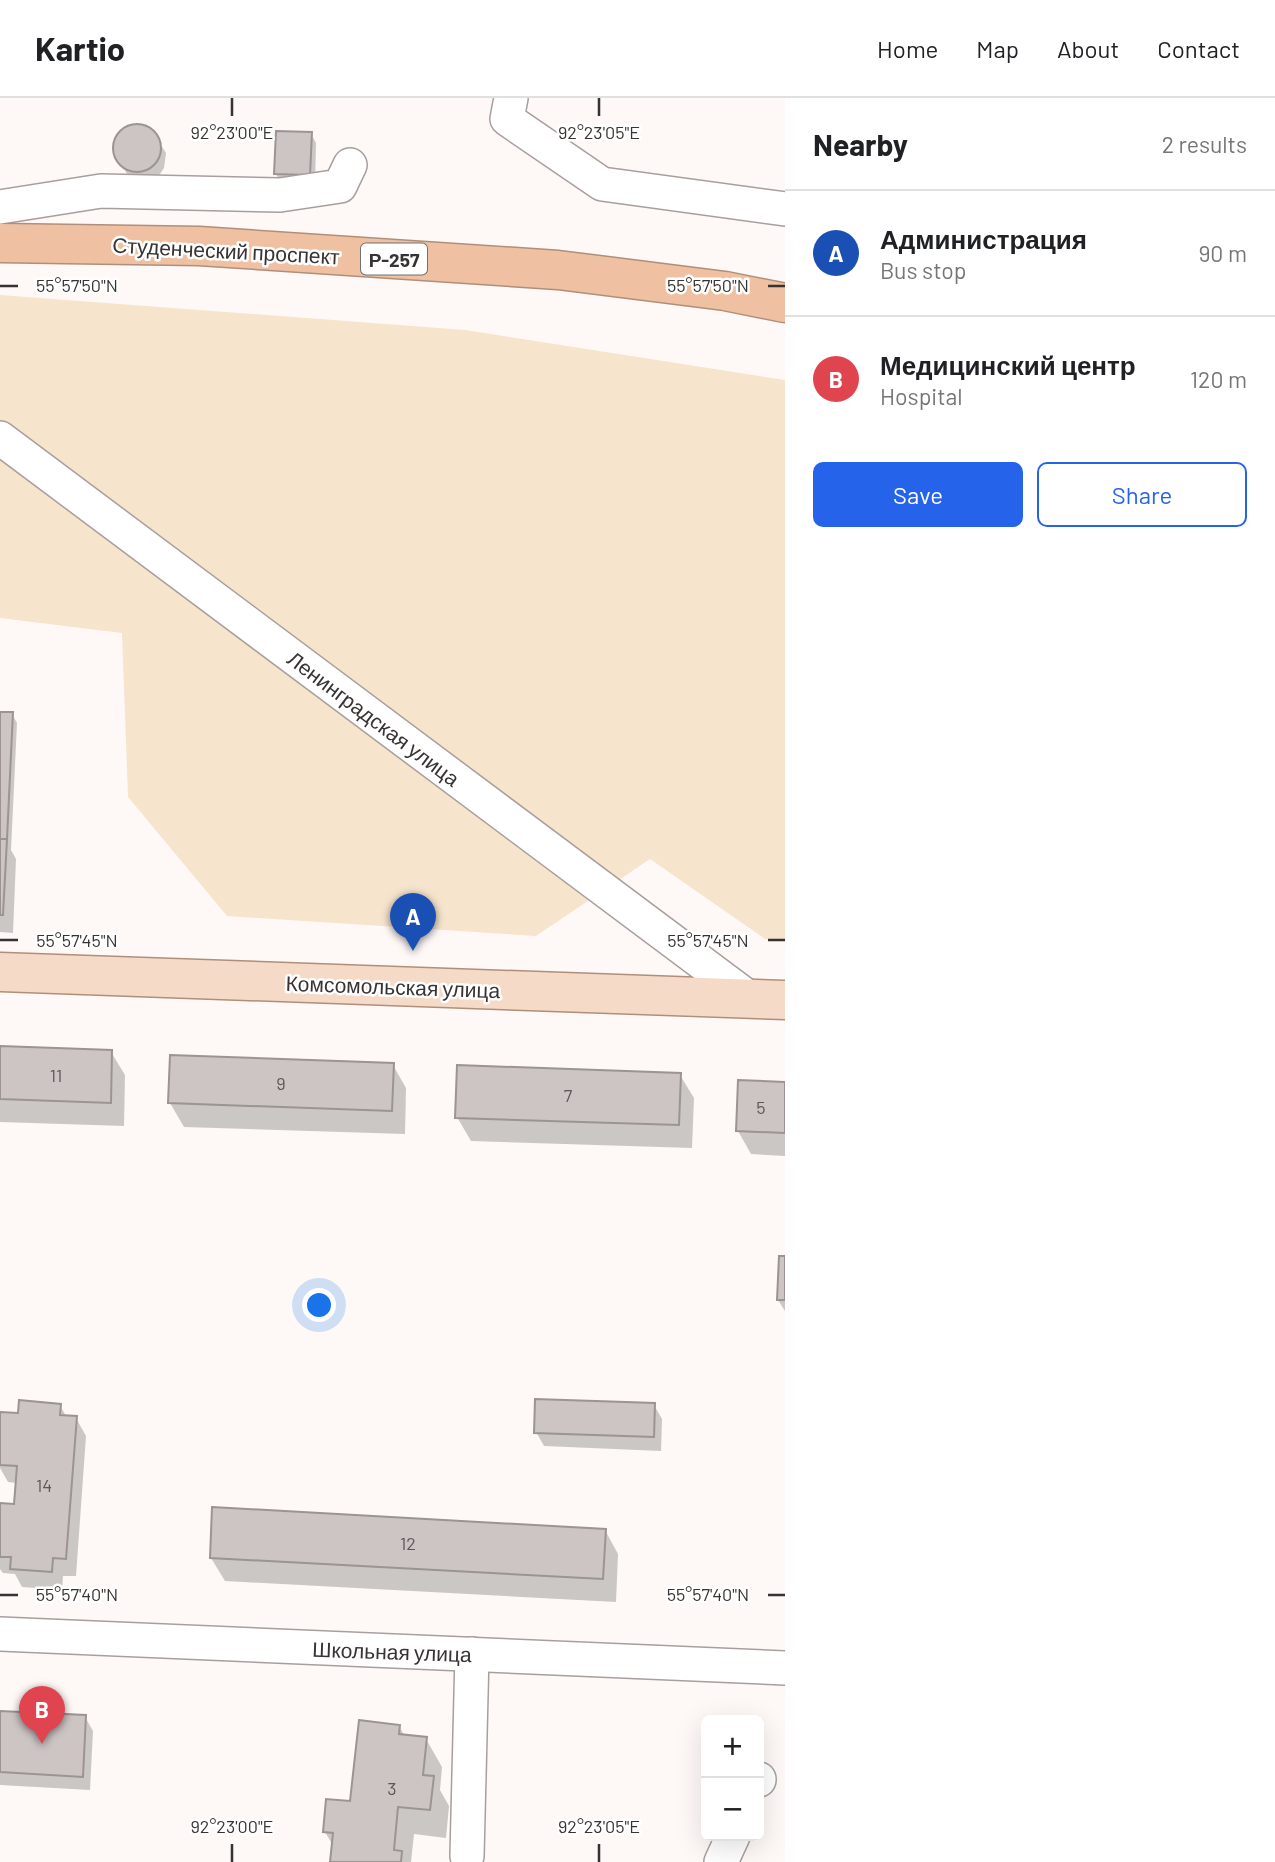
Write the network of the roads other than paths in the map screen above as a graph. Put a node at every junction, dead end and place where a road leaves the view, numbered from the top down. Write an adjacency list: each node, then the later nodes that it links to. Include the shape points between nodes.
1 (511, 98): 4 (street, via 507,119 602,184)
2 (349, 165): 3 (street, via 340,186 280,195 101,191)
3 (0, 207)
4 (785, 209)
5 (0, 243): 6 (highway, Студенческий проспект / Р-257, via 199,246 558,270)
6 (785, 303)
7 (0, 438): 9 (street, Ленинградская улица)
8 (0, 972): 9 (main road, Комсомольская улица)
9 (767, 999)
10 (0, 1634): 11 (street, Школьная улица)
11 (472, 1654): 12 (street, Школьная улица); 14 (street)
12 (785, 1668)
13 (731, 1841): 15 (street)
14 (467, 1856)
15 (721, 1862)

